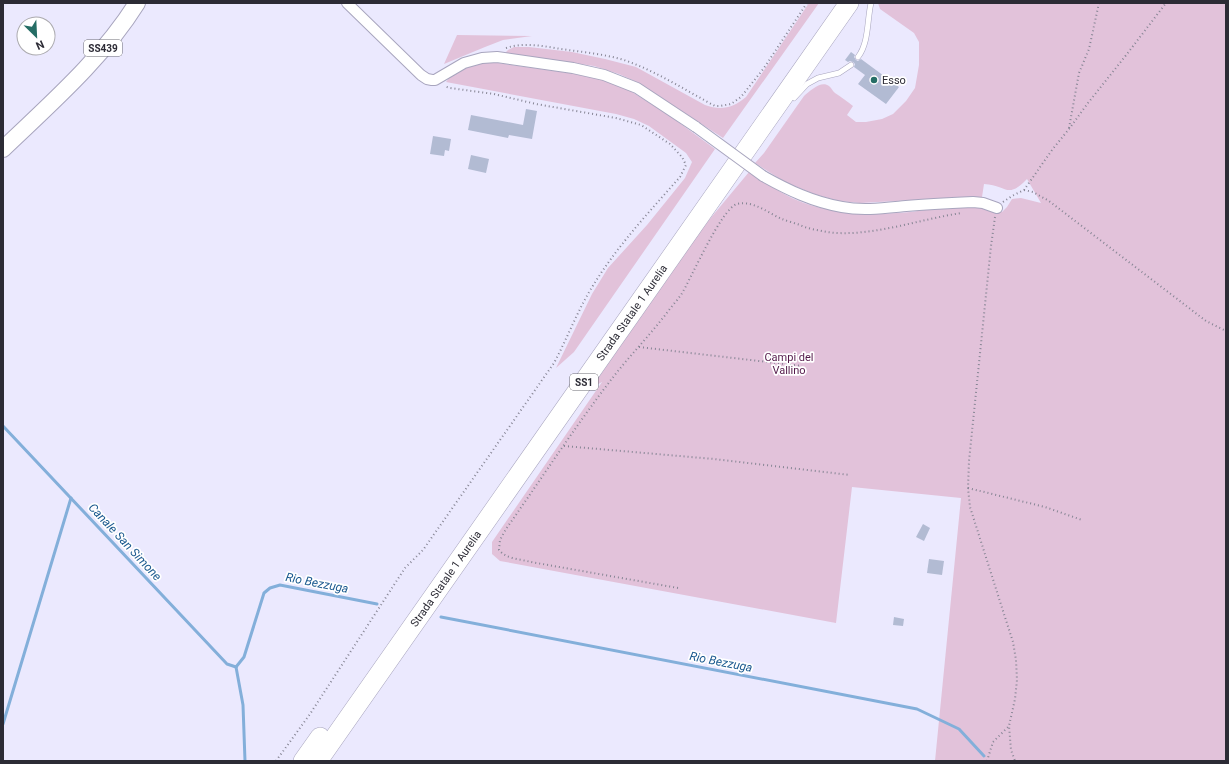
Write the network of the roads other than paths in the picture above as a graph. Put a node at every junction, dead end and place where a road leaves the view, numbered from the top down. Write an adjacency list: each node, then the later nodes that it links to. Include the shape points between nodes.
1 (137, 3): 10 (main road, SS439, via 85,70)
2 (347, 3): 12 (street, bridge, via 427,79 435,80 473,60 497,57 604,75 637,88 763,176 789,190 825,204 864,209 973,202)
3 (833, 3): 13 (highway, Strada Statale 1 Aurelia / SS1)
4 (848, 3): 11 (highway, Strada Statale 1 Aurelia / SS1)
5 (871, 3): 6 (lane, via 866,34)
6 (858, 57)
7 (851, 65): 8 (lane, via 839,73 818,78 807,84)
8 (792, 100)
9 (762, 137): 11 (lane)
10 (3, 149)
11 (746, 150): 14 (highway, Strada Statale 1 Aurelia / SS1)
12 (997, 208)
13 (303, 761)
14 (318, 761)

